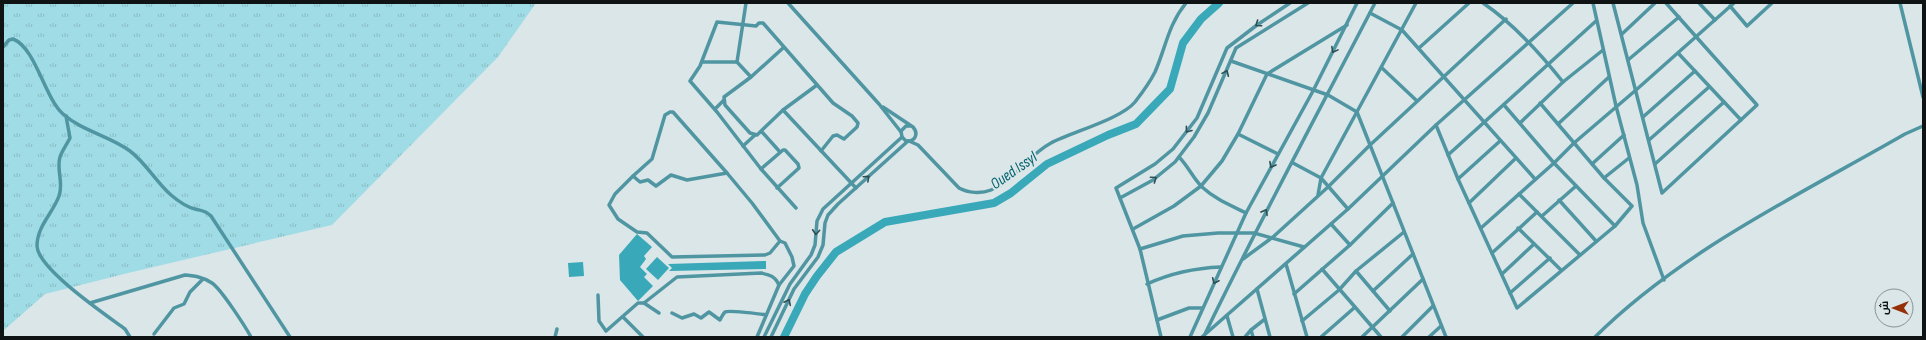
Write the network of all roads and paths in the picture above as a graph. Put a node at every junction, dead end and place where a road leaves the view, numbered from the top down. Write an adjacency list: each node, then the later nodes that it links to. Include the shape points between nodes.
1 (746, 3): 28 (street)
2 (788, 3): 62 (street)
3 (1186, 3): 87 (street, via 1171,25 1154,73 1133,104 1123,112 1045,146 999,186 987,191 969,192 959,188)
4 (1290, 3): 117 (street, one-way to 117, via 1227,48 1197,118 1173,149 1155,164 1116,188)
5 (1308, 3): 42 (street, via 1236,48)
6 (1358, 3): 29 (street)
7 (1375, 3): 23 (street)
8 (1416, 3): 22 (street)
9 (1420, 3): 22 (street)
10 (1470, 3): 36 (street)
11 (1483, 3): 25 (street)
12 (1573, 3): 33 (street)
13 (1592, 3): 27 (street)
14 (1655, 3): 31 (street)
15 (1666, 3): 24 (street)
16 (1699, 3): 26 (street)
17 (1734, 3): 21 (street)
18 (1772, 3): 21 (street, via 1747,26)
19 (1900, 3): 56 (street)
20 (1614, 4): 31 (street)
21 (1730, 6): 26 (street)
22 (1414, 8): 30 (street)
23 (1370, 13): 30 (street); 55 (street)
24 (1678, 17): 32 (street); 39 (street)
25 (1506, 18): 33 (street); 48 (street)
26 (1715, 20): 32 (street)
27 (1596, 21): 37 (street); 43 (street)
28 (743, 24): 35 (street, via 756,26 763,23); 40 (street, via 717,22); 41 (street)
29 (1347, 25): 46 (street); 54 (street, one-way to 54)
30 (1402, 30): 36 (street); 44 (street)
31 (1622, 34): 39 (street)
32 (1696, 37): 38 (street); 70 (street, via 1757,105)
33 (1528, 43): 43 (street); 59 (street)
34 (3, 47): 68 (street, via 8,40 13,39 22,47 37,68 55,105)
35 (783, 48): 47 (street); 51 (street)
36 (1419, 48): 48 (street)
37 (1603, 50): 49 (street); 50 (street)
38 (1678, 52): 45 (street); 53 (street)
39 (1628, 60): 53 (street)
40 (702, 62): 41 (street); 65 (street, via 690,81)
41 (737, 62): 47 (street)
42 (1231, 62): 46 (street); 94 (street, one-way to 42, via 1208,113)
43 (1549, 64): 50 (street); 63 (street)
44 (1382, 68): 58 (street); 67 (street)
45 (1695, 71): 52 (street); 69 (street)
46 (1267, 74): 54 (street); 79 (street)
47 (751, 77): 57 (street, via 724,97)
48 (1444, 77): 58 (street); 59 (street)
49 (1609, 77): 64 (street); 73 (street)
50 (1563, 82): 61 (street)
51 (817, 85): 66 (street); 90 (street, via 833,103 852,116 858,125 844,139 837,135 833,136)
52 (1709, 87): 60 (street); 83 (street)
53 (1636, 90): 64 (street); 69 (street)
54 (1313, 91): 55 (street); 92 (street)
55 (1328, 95): 67 (street); 97 (street)
56 (1923, 97)
57 (724, 100): 65 (street); 80 (street, via 725,105 750,133)
58 (1417, 101): 89 (street)
59 (1465, 101): 71 (street); 74 (street)
60 (1724, 102): 70 (street); 100 (street)
61 (1540, 103): 72 (street); 73 (street)
62 (879, 104): 75 (street); 78 (street)
63 (1504, 105): 71 (street); 72 (street)
64 (1616, 106): 81 (street); 86 (street)
65 (715, 109): 88 (street)
66 (784, 110): 77 (street); 90 (street)
67 (1357, 112): 89 (street); 105 (street)
68 (66, 116): 163 (street, via 70,138 59,158 62,188 44,221 38,251 51,269); 186 (street, via 130,151 172,196 185,205 203,210 211,216)
69 (1643, 117): 83 (street)
70 (1740, 120): 100 (street, via 1662,193)
71 (1484, 122): 85 (street); 93 (street)
72 (1520, 123): 98 (street)
73 (1558, 124): 86 (street)
74 (1436, 125): 93 (street); 104 (street)
75 (911, 126): 78 (street, via 904,127); 82 (street, via 916,130)
76 (1923, 126): 154 (street, via 1722,238)
77 (762, 132): 80 (street); 91 (street)
78 (901, 134): 84 (street); 109 (street)
79 (1238, 134): 92 (street); 110 (street, via 1222,161)
80 (755, 135): 88 (street)
81 (1624, 135): 96 (street); 99 (street)
82 (916, 136): 84 (street); 87 (street)
83 (1649, 140): 100 (street)
84 (908, 141): 87 (street); 114 (street, one-way to 84)
85 (1500, 141): 95 (street); 107 (street)
86 (1574, 143): 98 (street); 99 (street)
87 (918, 145)
88 (743, 146): 101 (street)
89 (1369, 146): 104 (street); 112 (street)
90 (821, 151): 109 (street)
91 (780, 152): 101 (street); 113 (street, via 785,150 799,168)
92 (1278, 154): 124 (street, one-way to 124)
93 (1448, 155): 107 (street)
94 (1179, 157): 110 (street); 117 (street, one-way to 94, via 1153,180)
95 (1516, 158): 108 (street); 120 (street)
96 (1629, 158): 106 (street); 154 (street, via 1637,185 1643,223)
97 (1293, 163): 105 (street); 133 (street, one-way to 97)
98 (1554, 163): 108 (street); 111 (street)
99 (1592, 164): 106 (street)
100 (1655, 164)
101 (761, 169): 113 (street)
102 (726, 173): 103 (street, via 687,180 671,175 656,186 648,180 640,182); 103 (street, via 673,112 670,112 665,115 652,159); 135 (street)
103 (634, 176): 135 (street, via 610,202 609,208 618,219 638,232 647,233 672,257 765,255)
104 (1382, 176): 119 (street); 122 (street)
105 (1321, 178): 112 (street); 116 (street)
106 (1604, 178): 127 (street, via 1632,206)
107 (1458, 179): 120 (street)
108 (1535, 179): 115 (street)
109 (851, 183): 114 (street); 191 (street, one-way to 191, via 821,212 811,255 790,284)
110 (1202, 186): 124 (street, via 1215,198); 130 (street, via 1174,206)
111 (1576, 186): 118 (street); 127 (street)
112 (1328, 187): 116 (street); 122 (street)
113 (777, 188): 121 (street)
114 (856, 188): 192 (street, one-way to 114, via 794,289 822,250 828,215)
115 (1519, 194): 123 (street); 128 (street)
116 (1318, 195): 134 (street)
117 (1120, 198): 130 (street)
118 (1559, 200): 125 (street); 136 (street)
119 (1393, 203): 131 (street); 138 (street)
120 (1469, 203): 128 (street)
121 (796, 208)
122 (1348, 208): 126 (street)
123 (1537, 212): 125 (street); 129 (street)
124 (1246, 213): 132 (street)
125 (1542, 216): 143 (street)
126 (1331, 224): 138 (street); 139 (street)
127 (1615, 226): 136 (street)
128 (1481, 228): 141 (street)
129 (1518, 228): 137 (street); 141 (street)
130 (1133, 229): 140 (street)
131 (1404, 232): 142 (street); 150 (street)
132 (1238, 233): 133 (street); 140 (street, via 1183,236); 147 (street)
133 (1254, 233): 134 (street); 145 (street)
134 (1273, 237): 139 (street); 145 (street)
135 (780, 241): 156 (street, via 787,246 794,266)
136 (1596, 241): 143 (street)
137 (1534, 244): 144 (street); 151 (street)
138 (1350, 245): 148 (street)
139 (1304, 247): 146 (street)
140 (1140, 249): 155 (street)
141 (1492, 253): 151 (street)
142 (1413, 254): 153 (street); 159 (street)
143 (1580, 255): 149 (street)
144 (1550, 258): 149 (street); 160 (street)
145 (1241, 260): 183 (street)
146 (1286, 264): 157 (street); 161 (street)
147 (1221, 267): 155 (street, via 1178,273); 166 (street, one-way to 166)
148 (1322, 269): 158 (street); 161 (street)
149 (1561, 270): 160 (street, via 1517,308)
150 (1356, 271): 158 (street); 159 (street)
151 (1502, 274): 160 (street)
152 (203, 279): 163 (street, via 185,275); 182 (street, via 190,292 184,304 174,308); 185 (street, via 213,283)
153 (1423, 279): 165 (street); 168 (street)
154 (1665, 279): 206 (street, via 1623,310)
155 (1147, 284): 175 (street)
156 (779, 285): 164 (street, via 772,275 761,273 679,277 674,278); 171 (street)
157 (1256, 290): 172 (street); 174 (street)
158 (1339, 290): 167 (street); 176 (street)
159 (1373, 291): 168 (street)
160 (1510, 293)
161 (1294, 294): 176 (street)
162 (598, 295): 181 (street, via 599,320)
163 (90, 303): 184 (street, via 125,329)
164 (644, 303): 169 (street); 173 (street, via 638,304)
165 (1434, 306): 177 (street); 203 (street)
166 (1202, 308): 175 (street, via 1189,308); 194 (street)
167 (1354, 308): 178 (street); 200 (street)
168 (1390, 311): 178 (street)
169 (659, 313)
170 (672, 313): 171 (street, via 682,318 694,314 701,318 709,312 720,320 725,312 729,311)
171 (766, 315): 190 (street)
172 (1228, 316): 183 (street); 195 (street)
173 (623, 317): 181 (street); 189 (street)
174 (1265, 319): 180 (street); 198 (street)
175 (1157, 320): 193 (street)
176 (1302, 321): 199 (street)
177 (1441, 326): 204 (street); 205 (street)
178 (1373, 327): 201 (street); 202 (street)
179 (557, 329): 187 (street)
180 (1251, 330): 196 (street); 197 (street)
181 (606, 331): 188 (street)
182 (154, 334)
183 (1203, 336)
184 (130, 337)
185 (251, 337)
186 (290, 337)
187 (555, 337)
188 (604, 337)
189 (643, 337)
190 (757, 337)
191 (764, 337)
192 (771, 337)
193 (1161, 337)
194 (1190, 337)
195 (1233, 337)
196 (1245, 337)
197 (1253, 337)
198 (1270, 337)
199 (1307, 337)
200 (1321, 337)
201 (1362, 337)
202 (1381, 337)
203 (1402, 337)
204 (1429, 337)
205 (1446, 337)
206 (1594, 337)

